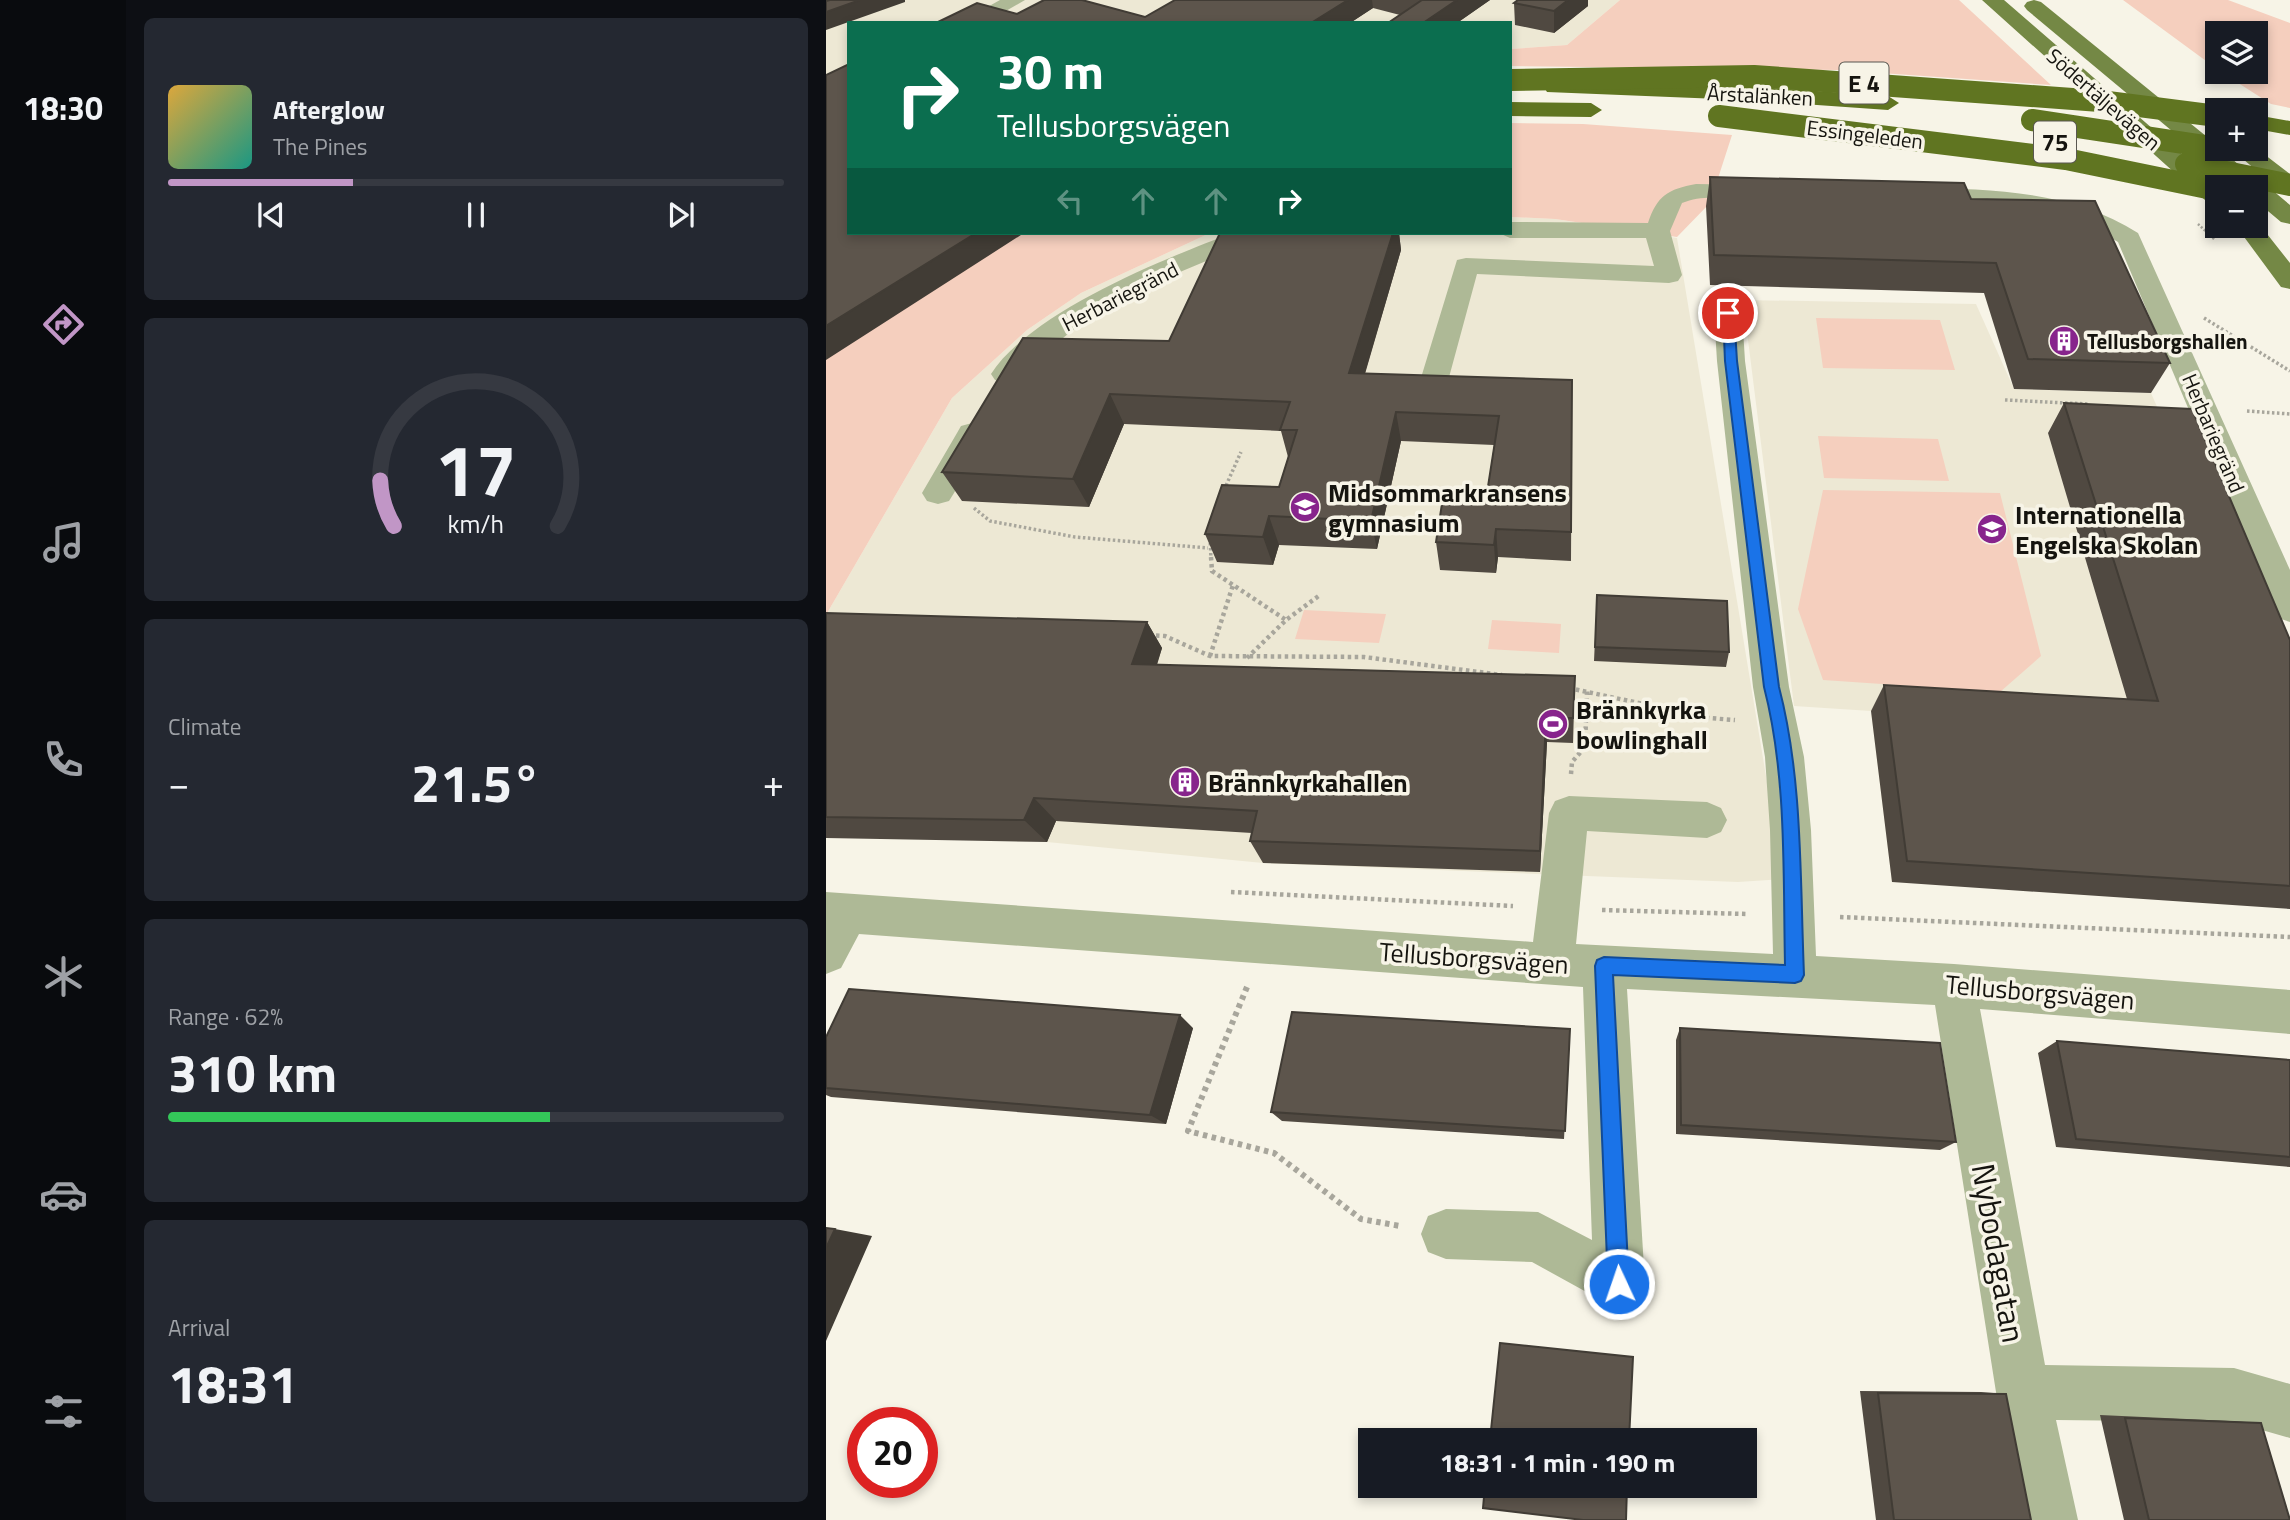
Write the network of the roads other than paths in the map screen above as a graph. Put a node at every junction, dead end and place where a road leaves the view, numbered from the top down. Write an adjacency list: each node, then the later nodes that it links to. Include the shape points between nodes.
1 (1015, 0): 5 (street)
2 (1992, 0): 24 (main road, Södertäljevägen)
3 (2026, 0): 22 (main road, Södertäljevägen)
4 (2031, 0): 6 (main road)
5 (973, 21)
6 (2144, 70)
7 (1512, 82): 12 (highway, Essingeleden / E 4, bridge, via 1754,76 2100,101)
8 (1512, 82): 18 (highway, Årstalänken / 75, bridge, via 1888,103)
9 (2165, 87): 15 (main road)
10 (1512, 109): 11 (highway)
11 (1609, 111)
12 (2205, 114)
13 (1692, 115): 14 (highway, Essingeleden / E 4)
14 (1719, 116): 23 (highway, Årstalänken / 75, bridge, via 1899,121 2101,148); 25 (highway, Essingeleden / E 4, bridge, via 2066,159)
15 (2205, 119)
16 (2268, 124): 17 (highway)
17 (2290, 128)
18 (2205, 146)
19 (2268, 158): 21 (highway, Årstalänken / 75)
20 (2259, 161): 23 (main road)
21 (2290, 162)
22 (2239, 175)
23 (2290, 185)
24 (2205, 187)
25 (2205, 188)
26 (1785, 193): 33 (street, via 1689,191 1668,203)
27 (1895, 195): 42 (street, Herbariegränd, via 1990,197 2102,220 2129,238)
28 (2268, 199): 31 (main road, Södertäljevägen)
29 (2268, 200): 30 (highway)
30 (2290, 205)
31 (2290, 217)
32 (1512, 230): 33 (street)
33 (1657, 231): 40 (street, via 1669,275 1466,266)
34 (1251, 235): 41 (street, Herbariegränd, via 1069,318 1029,348 1004,374)
35 (2258, 238): 38 (main road)
36 (2268, 238): 37 (main road)
37 (2290, 251)
38 (2290, 281)
39 (1728, 313): 48 (street, via 1771,687 1780,722)
40 (1434, 381)
41 (938, 494)
42 (2290, 609)
43 (1707, 820): 46 (street, via 1569,813)
44 (838, 912): 45 (street); 46 (street, Tellusborgsvägen)
45 (826, 953)
46 (1552, 964): 47 (street, Tellusborgsvägen)
47 (1604, 966): 48 (street, Tellusborgsvägen); 51 (street, via 1619,1284 1538,1237)
48 (1795, 975): 49 (street, Tellusborgsvägen)
49 (1954, 985): 50 (street, Tellusborgsvägen); 52 (street, Nybodagatan)
50 (2290, 1012)
51 (1446, 1234)
52 (2023, 1392): 53 (street, via 2234,1395); 54 (street, Nybodagatan)
53 (2290, 1411)
54 (2049, 1520)

